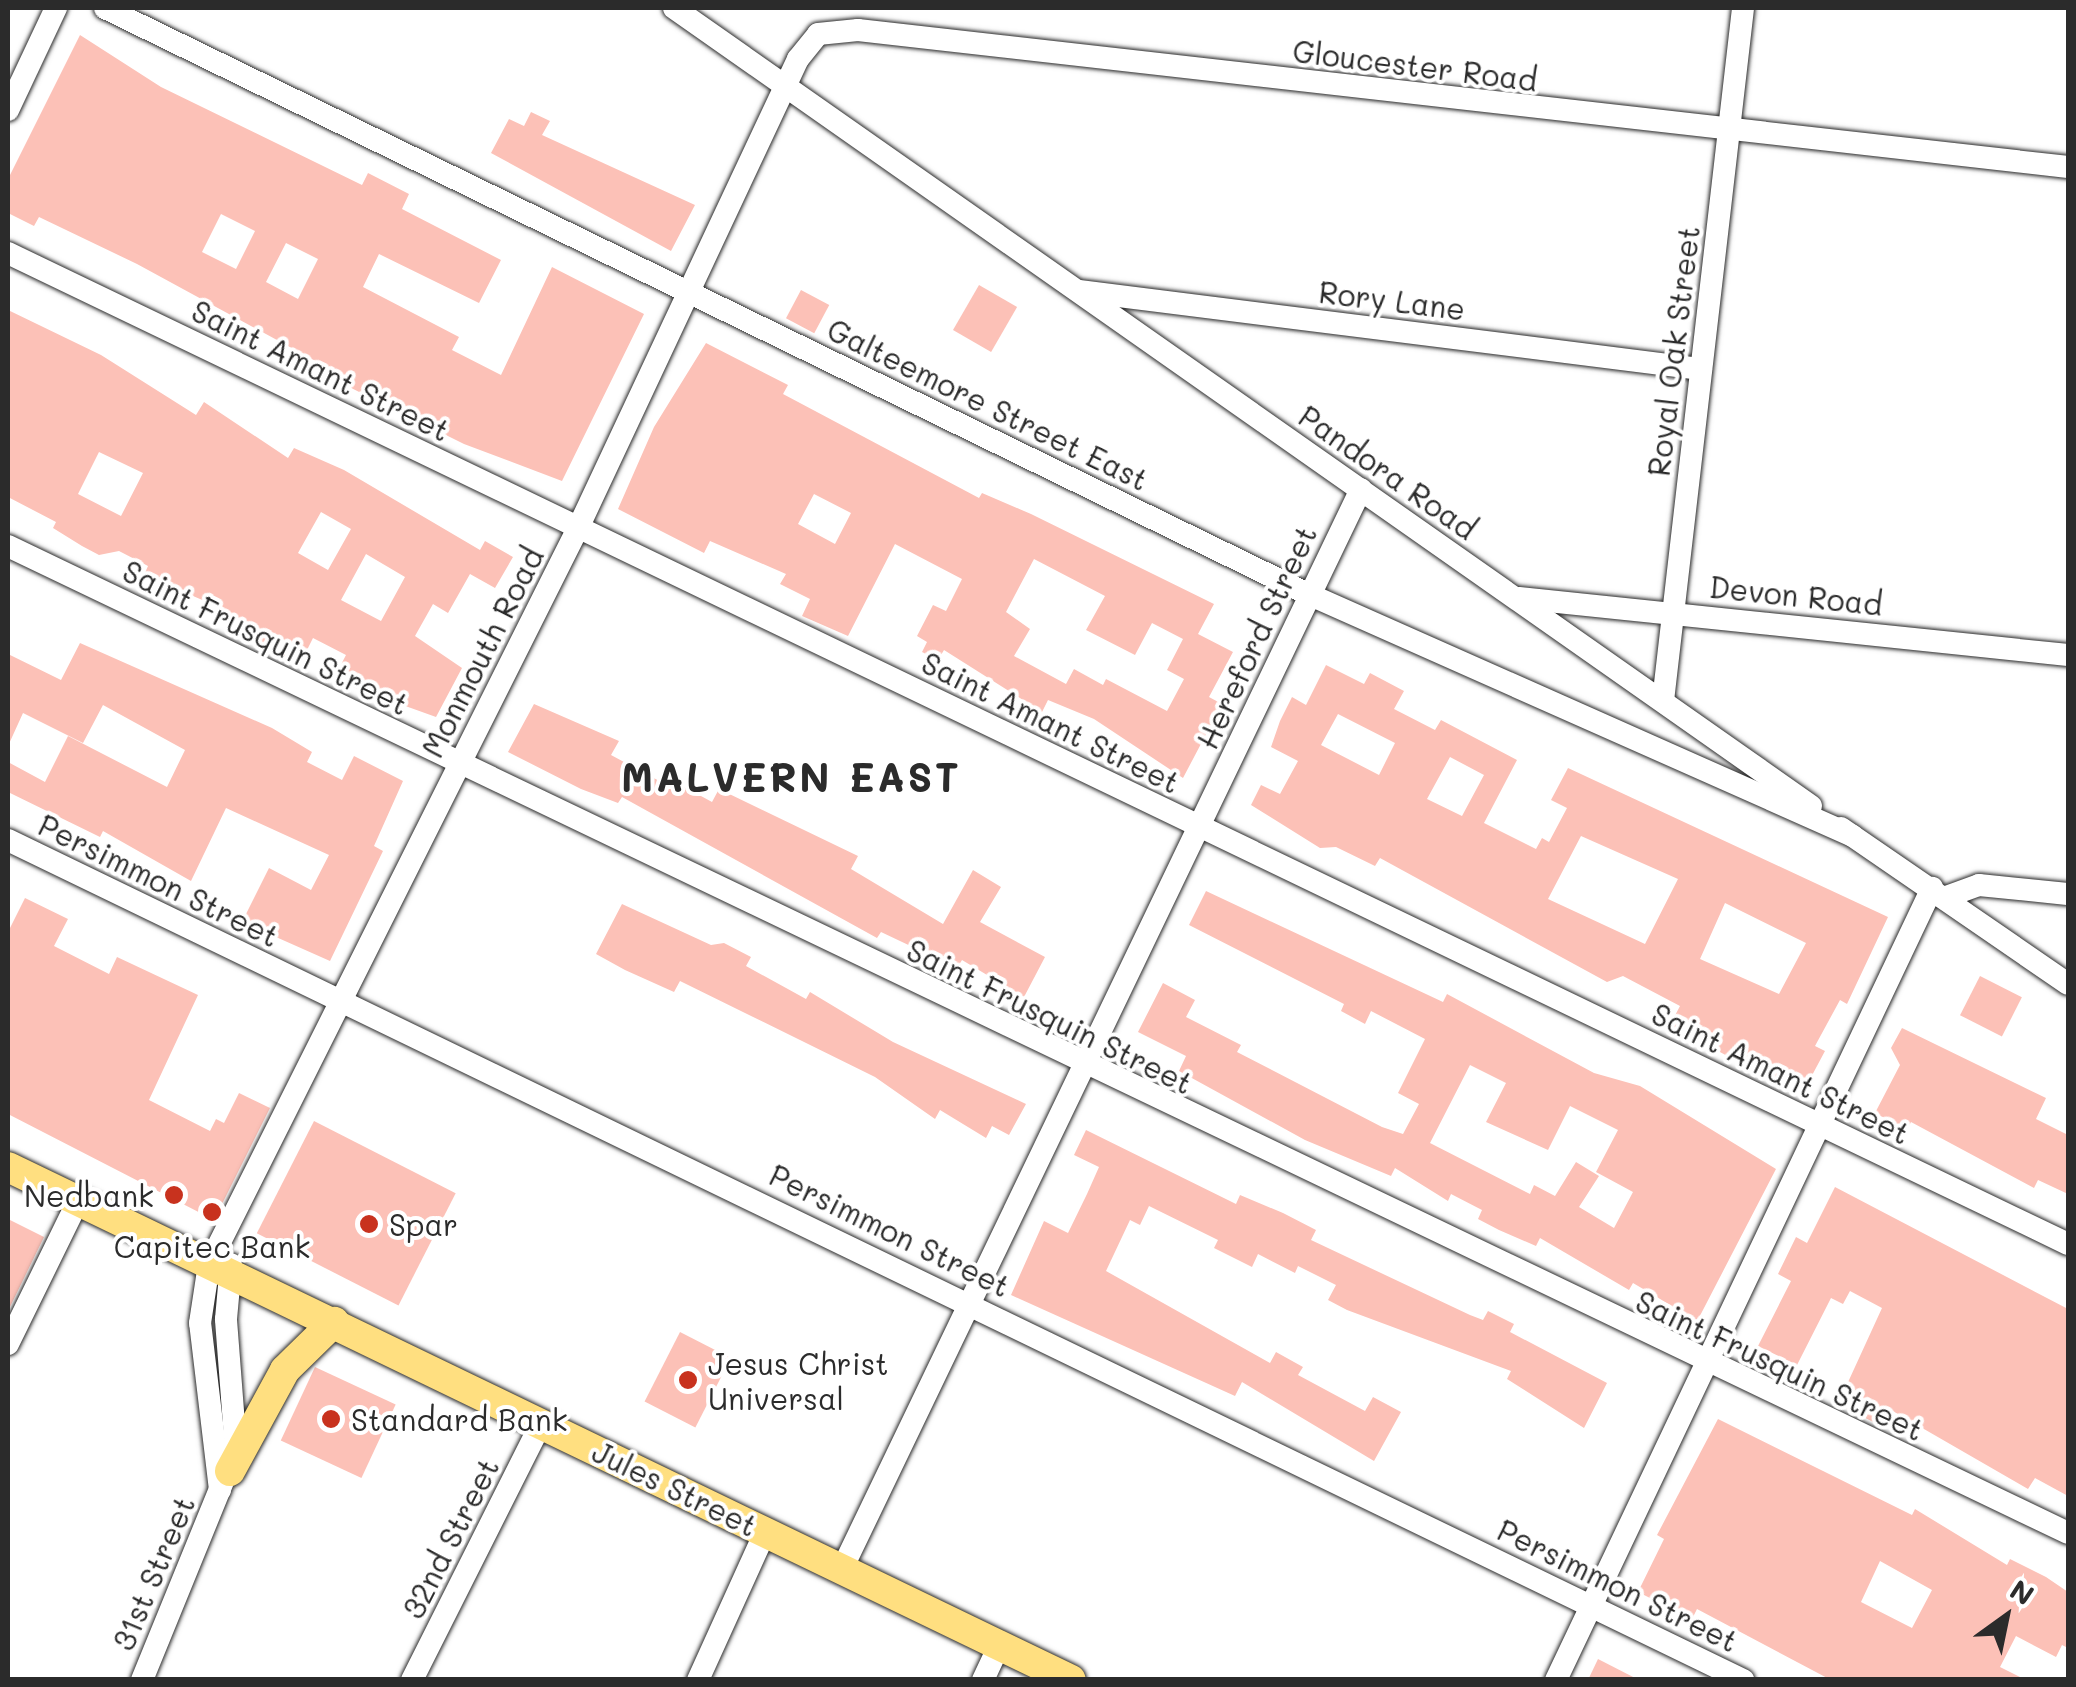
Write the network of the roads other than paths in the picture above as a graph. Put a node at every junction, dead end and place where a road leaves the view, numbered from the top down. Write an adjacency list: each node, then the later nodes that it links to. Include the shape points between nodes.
1 (56, 8): 6 (street)
2 (105, 8): 10 (street, Galteemore Street East)
3 (674, 8): 5 (street, Pandora Road)
4 (1743, 8): 7 (street, Royal Oak Street)
5 (785, 86): 7 (street, Gloucester Road, via 810,40 844,30); 10 (street, Monmouth Road); 11 (street, Pandora Road)
6 (8, 110)
7 (1730, 130): 8 (street, Gloucester Road); 12 (street, Royal Oak Street)
8 (2068, 167)
9 (8, 253): 14 (street, Saint Amant Street)
10 (686, 290): 14 (street, Monmouth Road); 16 (street, Galteemore Street East)
11 (1075, 290): 12 (street, Rory Lane); 13 (street, Pandora Road)
12 (1701, 369): 18 (street, Royal Oak Street)
13 (1361, 489): 16 (street, Hereford Street); 17 (street, Pandora Road)
14 (579, 526): 21 (street, Monmouth Road); 22 (street, Saint Amant Street)
15 (8, 546): 21 (street, Saint Frusquin Street)
16 (1308, 594): 22 (street, Hereford Street); 23 (street, Galteemore Street East)
17 (1516, 598): 18 (street, Devon Road); 20 (street, Pandora Road)
18 (1673, 611): 19 (street, Devon Road); 20 (street, Royal Oak Street)
19 (2068, 656)
20 (1663, 701): 23 (street, Pandora Road)
21 (460, 764): 28 (street, Monmouth Road); 29 (street, Saint Frusquin Street)
22 (1199, 828): 29 (street, Hereford Street); 30 (street, Saint Amant Street)
23 (1852, 836): 25 (street, Pandora Road)
24 (8, 840): 28 (street, Persimmon Street)
25 (1939, 892): 26 (street, via 1979,885); 27 (street, Pandora Road); 30 (street)
26 (2068, 894)
27 (2068, 984)
28 (345, 1002): 34 (street, Monmouth Road); 35 (street, Persimmon Street)
29 (1080, 1064): 35 (street, Hereford Street); 38 (street, Saint Frusquin Street)
30 (1824, 1127): 33 (street, Saint Amant Street); 38 (street)
31 (8, 1167): 32 (main road, Jules Street)
32 (78, 1201): 34 (main road, Jules Street); 37 (street)
33 (2068, 1244)
34 (223, 1260): 36 (main road, Jules Street); 40 (street, 31st Street, via 237,1428)
35 (968, 1300): 43 (street, Hereford Street); 44 (street, Persimmon Street)
36 (334, 1322): 39 (main road, Jules Street); 40 (main road, via 285,1370)
37 (8, 1344)
38 (1707, 1366): 42 (street, Saint Frusquin Street); 44 (street)
39 (542, 1424): 41 (main road, Jules Street); 47 (street, 32nd Street)
40 (225, 1480): 46 (street, 31st Street)
41 (766, 1532): 43 (main road, Jules Street); 48 (street)
42 (2068, 1533)
43 (842, 1568): 45 (main road, Jules Street)
44 (1592, 1607): 51 (street); 52 (street, Persimmon Street)
45 (1000, 1645): 49 (street); 50 (main road, Jules Street)
46 (142, 1680)
47 (412, 1680)
48 (698, 1680)
49 (983, 1680)
50 (1071, 1680)
51 (1556, 1680)
52 (1743, 1680)

